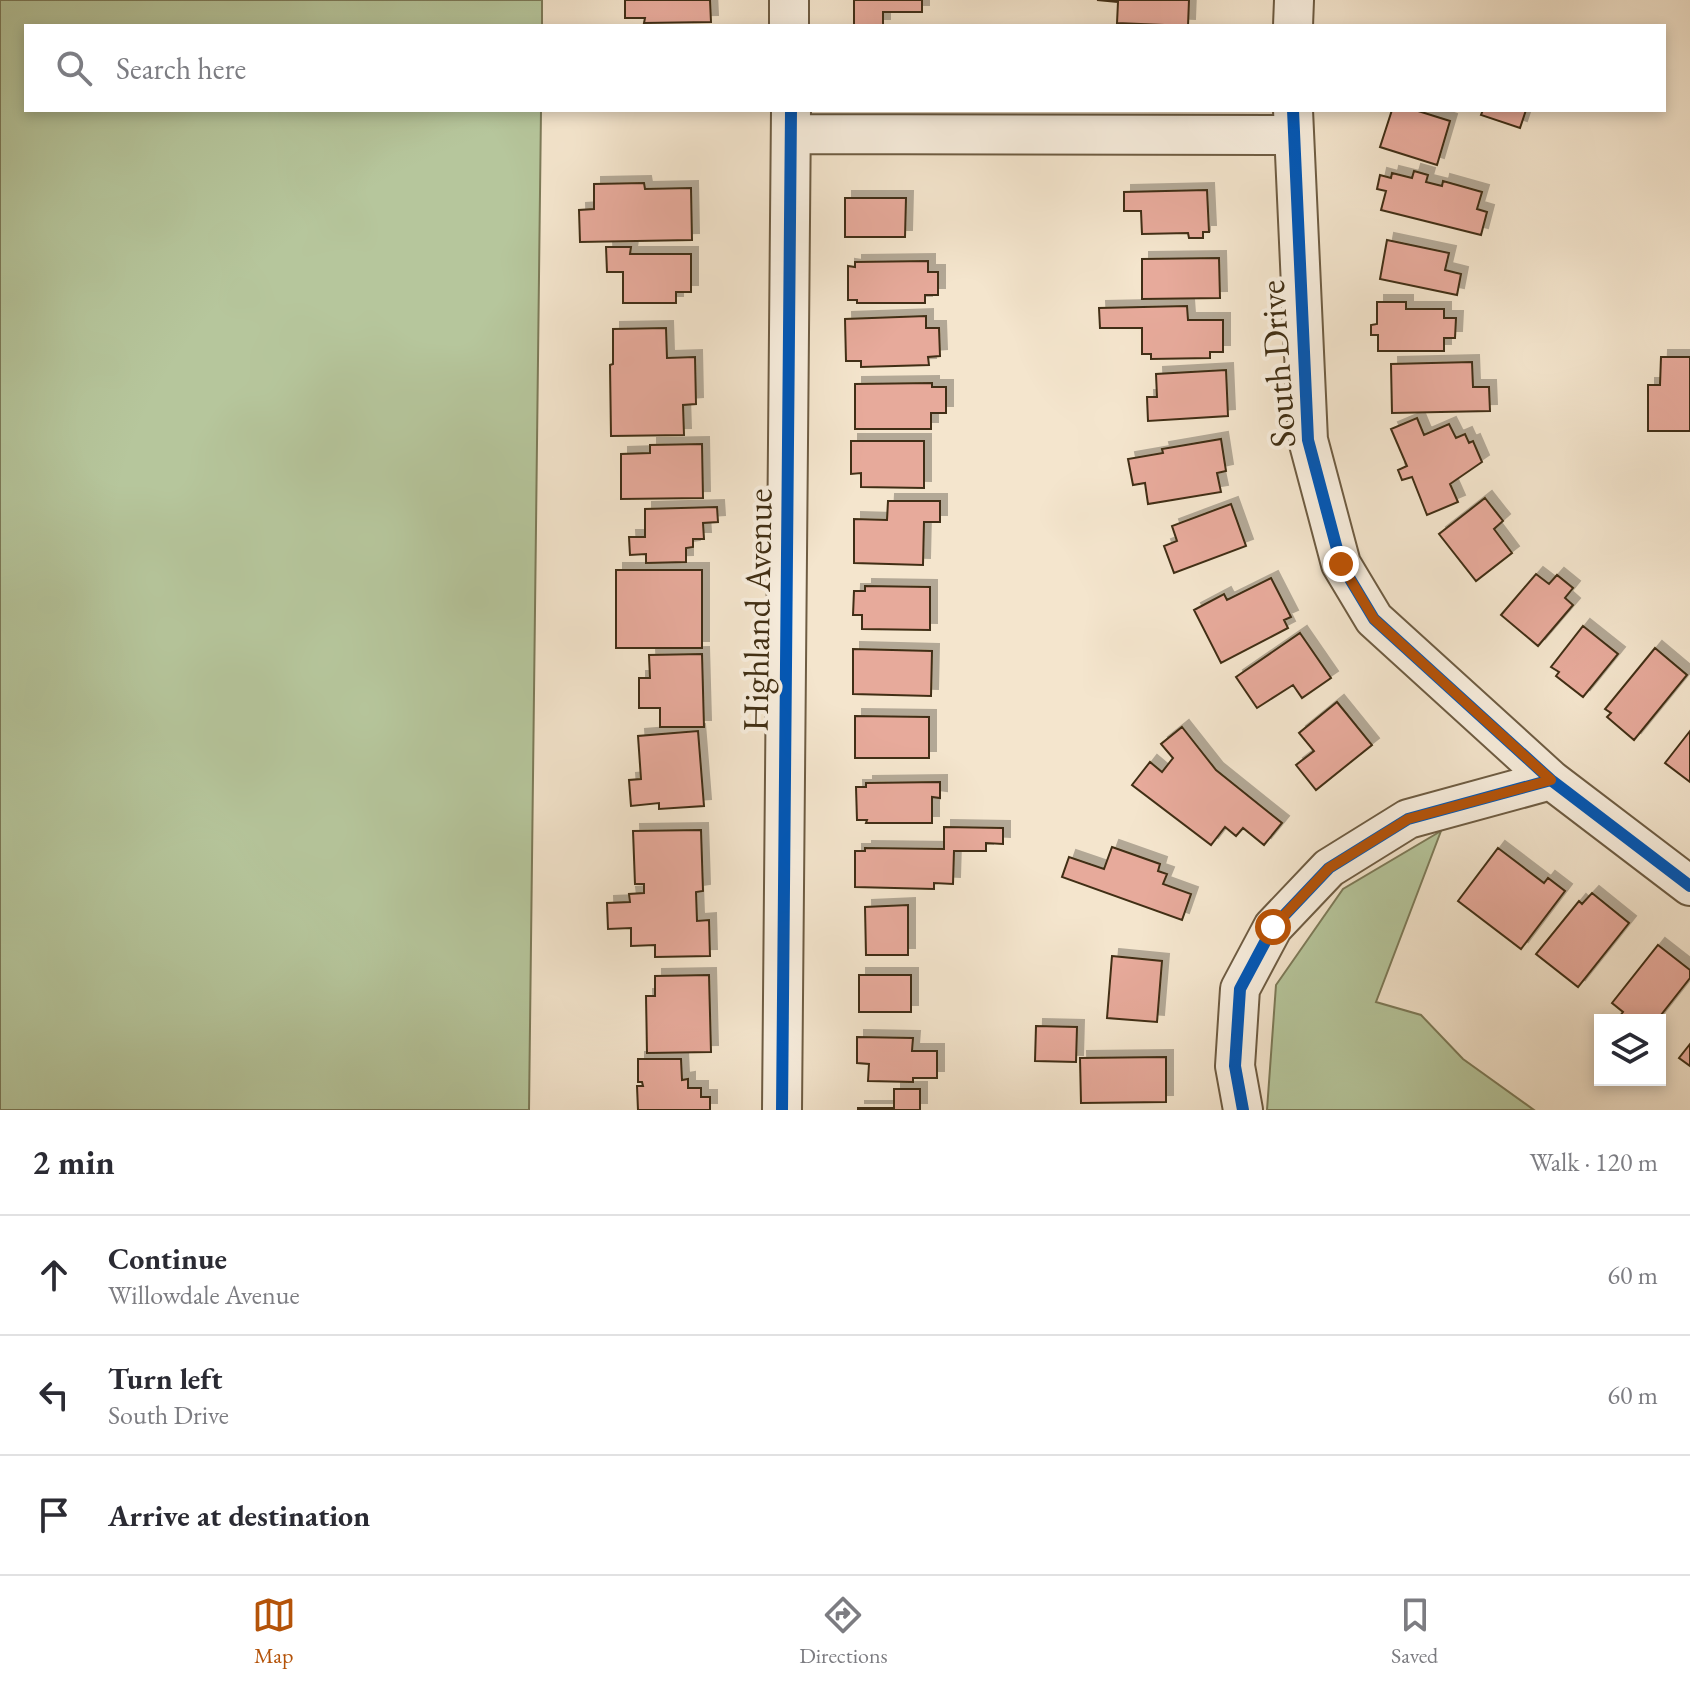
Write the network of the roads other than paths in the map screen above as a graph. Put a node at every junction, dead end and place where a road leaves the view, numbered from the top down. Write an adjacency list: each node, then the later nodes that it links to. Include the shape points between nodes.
1 (789, 0): 3 (street)
2 (1294, 0): 4 (street)
3 (789, 24)
4 (1293, 24)
5 (791, 122): 6 (street); 9 (street, Highland Avenue)
6 (1292, 122): 7 (street, South Drive, via 1308,440 1341,564 1374,619)
7 (1551, 780): 8 (street, South Drive); 10 (street, via 1408,819 1329,868 1273,927 1240,989 1235,1066)
8 (1690, 886)
9 (782, 1110)
10 (1243, 1110)

